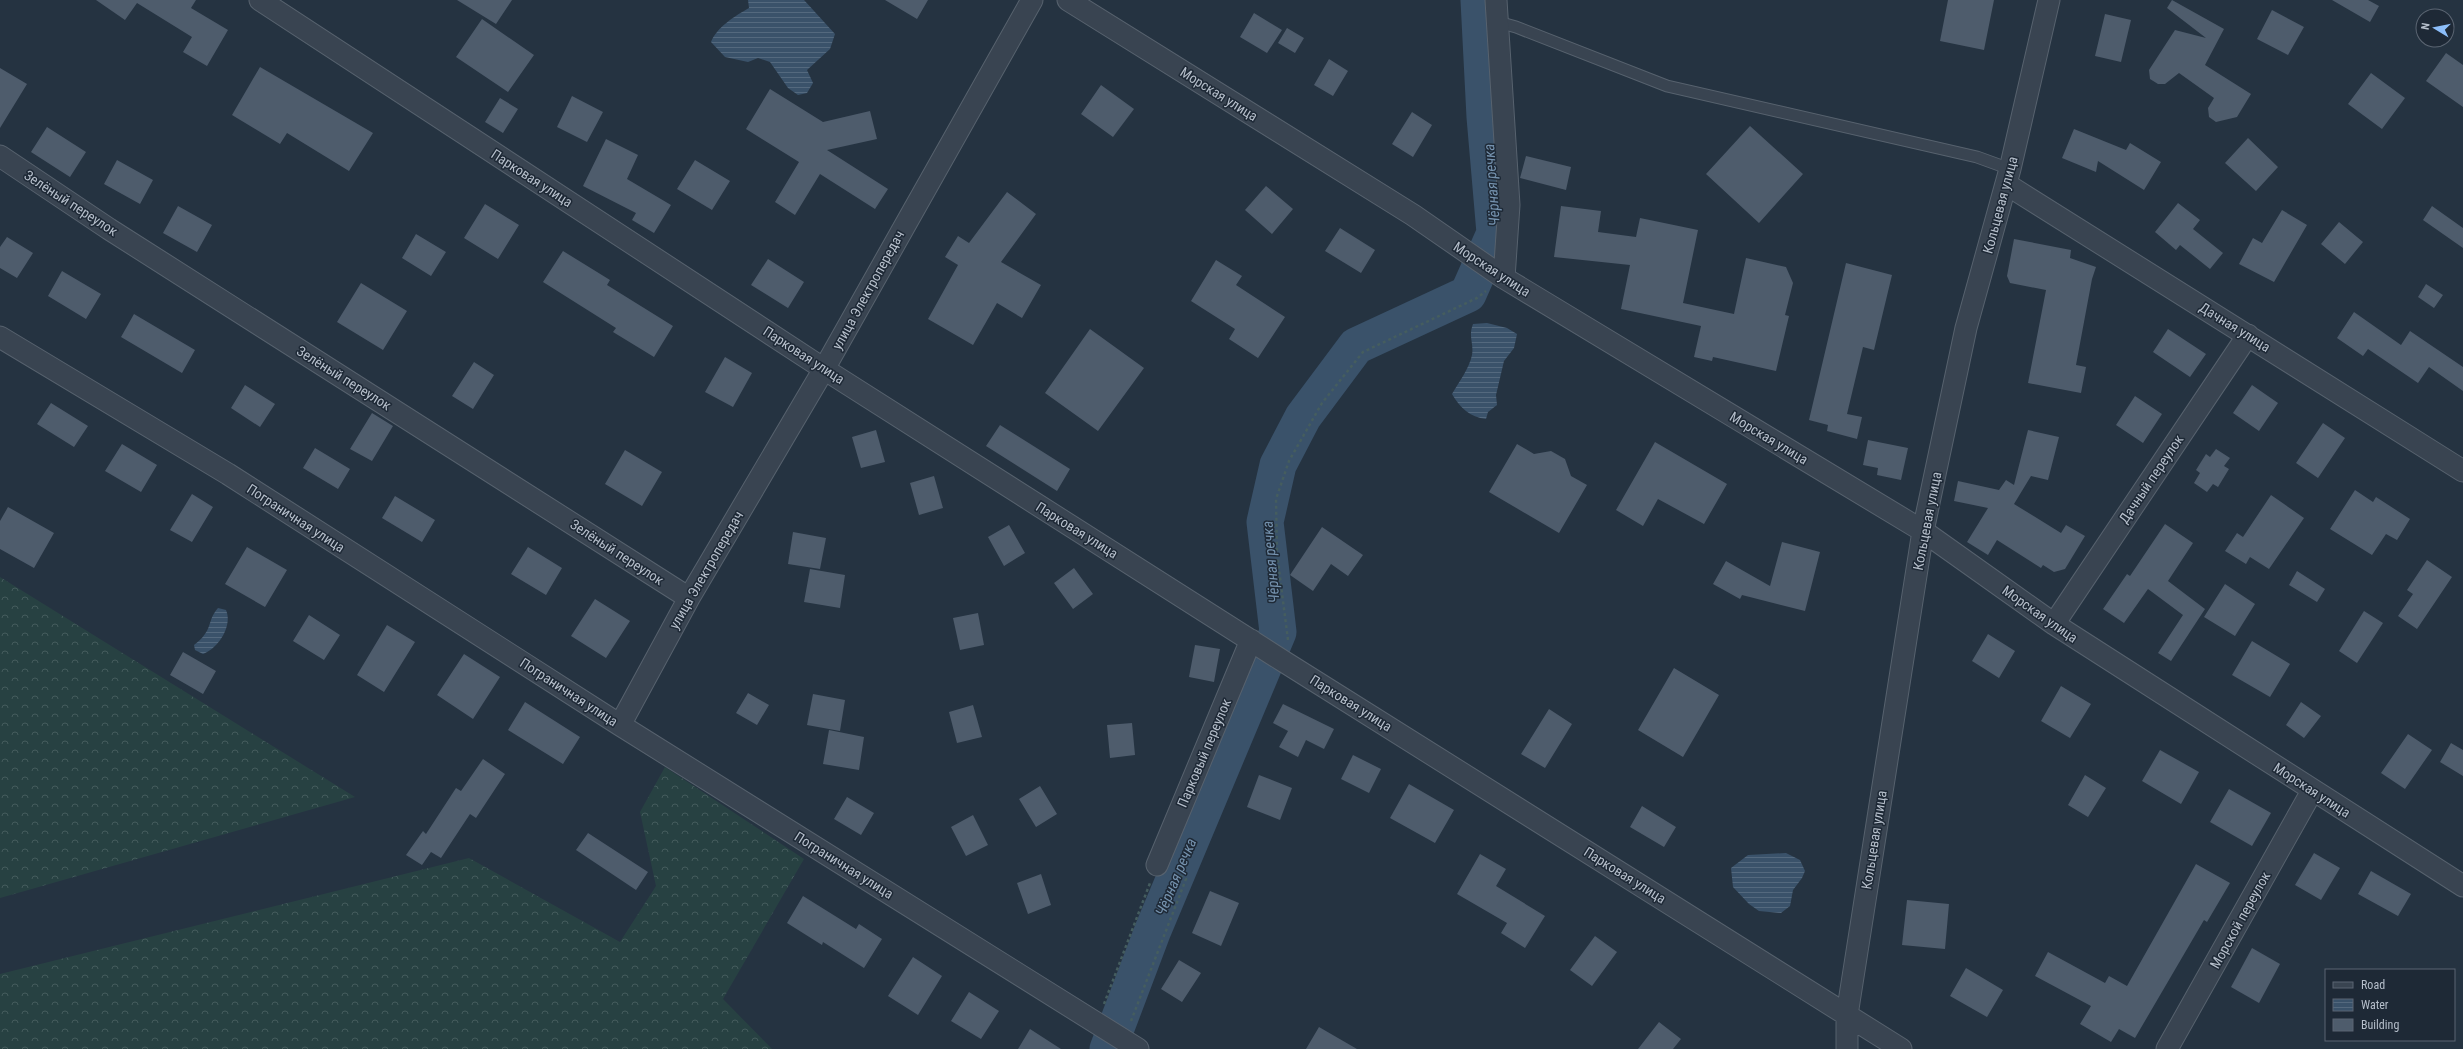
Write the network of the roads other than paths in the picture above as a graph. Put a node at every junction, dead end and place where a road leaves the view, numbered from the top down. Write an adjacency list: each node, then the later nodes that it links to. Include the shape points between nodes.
1 (260, 0): 12 (street, Парковая улица)
2 (1032, 0): 12 (street, улица Электропередач)
3 (1068, 0): 9 (street, Морская улица, via 1413,215)
4 (1496, 0): 6 (street)
5 (2049, 0): 8 (street, Кольцевая улица)
6 (1498, 22): 8 (lane, via 1667,86 1977,157); 9 (street, via 1509,205)
7 (0, 156): 15 (street, Зелёный переулок, via 116,233)
8 (2008, 177): 10 (street, Дачная улица); 14 (street, Кольцевая улица, via 1966,328)
9 (1501, 276): 14 (street, Морская улица)
10 (2248, 335): 13 (street, Дачная улица); 16 (street, Дачный переулок)
11 (0, 337): 18 (street, Пограничная улица, via 228,474)
12 (824, 369): 15 (street, улица Электропередач); 17 (street, Парковая улица)
13 (2463, 471)
14 (1923, 531): 16 (street, Морская улица); 22 (street, Кольцевая улица)
15 (689, 598): 18 (street, улица Электропередач)
16 (2054, 624): 19 (street, Морская улица)
17 (1254, 642): 20 (street, Парковый переулок); 22 (street, Парковая улица)
18 (620, 724): 23 (street, Пограничная улица)
19 (2312, 791): 21 (street, Морская улица); 26 (street, Морской переулок)
20 (1157, 865)
21 (2463, 886)
22 (1846, 1015): 24 (street, Кольцевая улица); 25 (street, Парковая улица)
23 (1127, 1042)
24 (1847, 1049)
25 (1901, 1049)
26 (2167, 1049)

